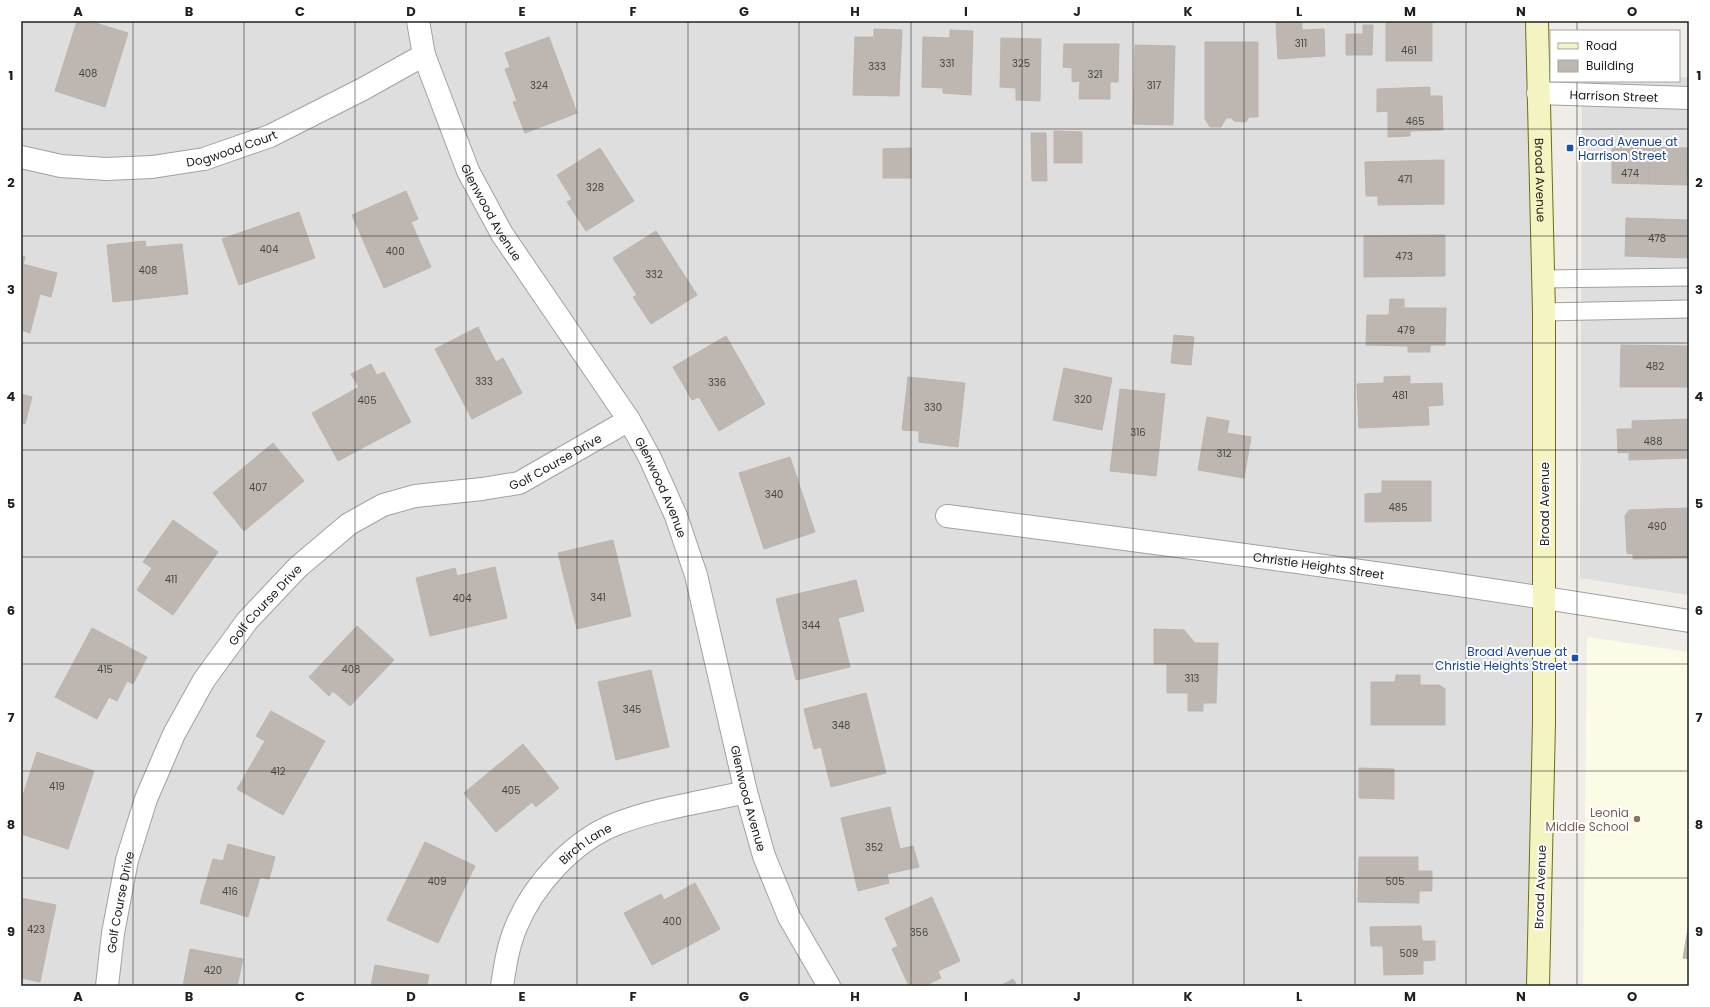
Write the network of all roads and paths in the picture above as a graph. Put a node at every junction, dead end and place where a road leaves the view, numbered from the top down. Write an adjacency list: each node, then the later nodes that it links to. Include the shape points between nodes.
1 (418, 21): 3 (street, Glenwood Avenue)
2 (1537, 21): 4 (street, Broad Avenue)
3 (424, 55): 6 (street, Dogwood Court, via 270,136 204,159 106,169 61,166); 11 (street, Glenwood Avenue, via 468,171 502,234)
4 (1538, 93): 5 (street, Harrison Street); 8 (street, Broad Avenue)
5 (1689, 98)
6 (21, 157)
7 (1689, 277): 8 (lane)
8 (1543, 278): 10 (street, Broad Avenue)
9 (1689, 309): 10 (lane)
10 (1544, 312): 13 (street, Broad Avenue)
11 (629, 420): 15 (street, Glenwood Avenue, via 650,458 676,516 696,575); 16 (street, Golf Course Drive, via 519,483 482,490 415,496 383,505 349,524 298,567 247,621 204,680 174,734 146,799 127,860 113,933)
12 (947, 516): 13 (street, Christie Heights Street, via 1229,552)
13 (1544, 597): 14 (street, Christie Heights Street); 19 (street, Broad Avenue)
14 (1689, 621)
15 (746, 792): 17 (street, Birch Lane, via 650,813 614,825 579,845 557,865 531,897 516,927 505,963); 18 (street, Glenwood Avenue, via 764,856 789,917)
16 (107, 986)
17 (502, 986)
18 (829, 986)
19 (1538, 986)

